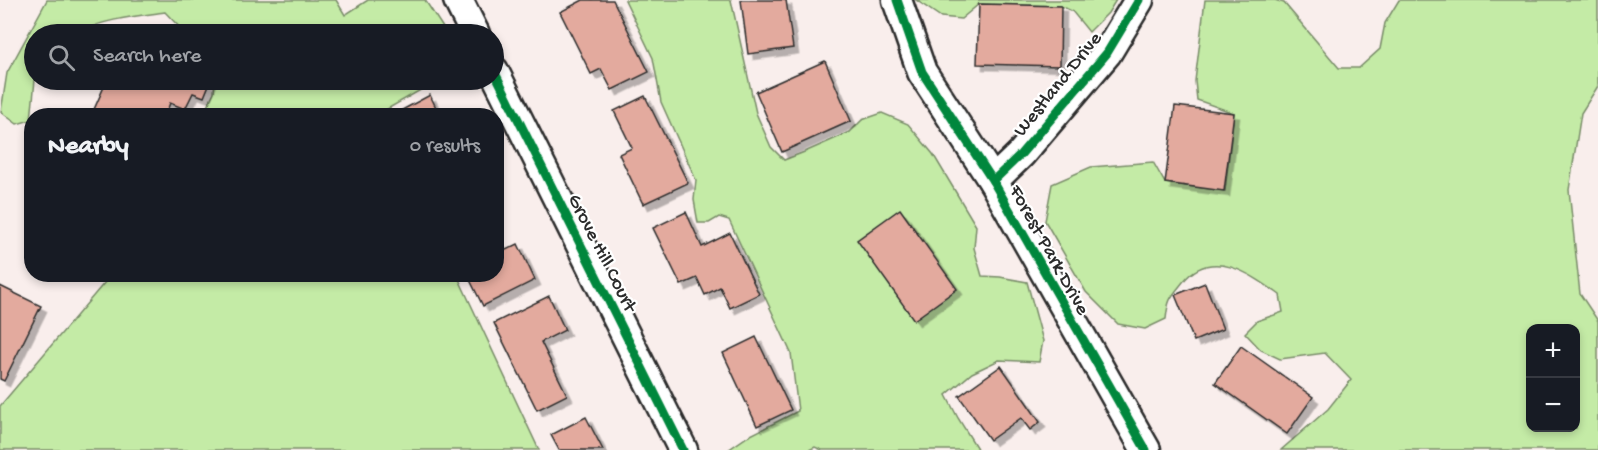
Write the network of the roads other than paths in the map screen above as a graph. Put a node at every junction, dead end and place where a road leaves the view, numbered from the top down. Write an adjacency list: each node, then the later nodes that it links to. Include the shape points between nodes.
1 (458, 0): 4 (street)
2 (897, 0): 6 (street, Forest Park Drive, via 922,72)
3 (1139, 0): 6 (street, Westland Drive, via 1107,53)
4 (471, 24)
5 (503, 90): 7 (street, Grove Hill Court)
6 (993, 181): 8 (street, Forest Park Drive)
7 (683, 450)
8 (1146, 450)

